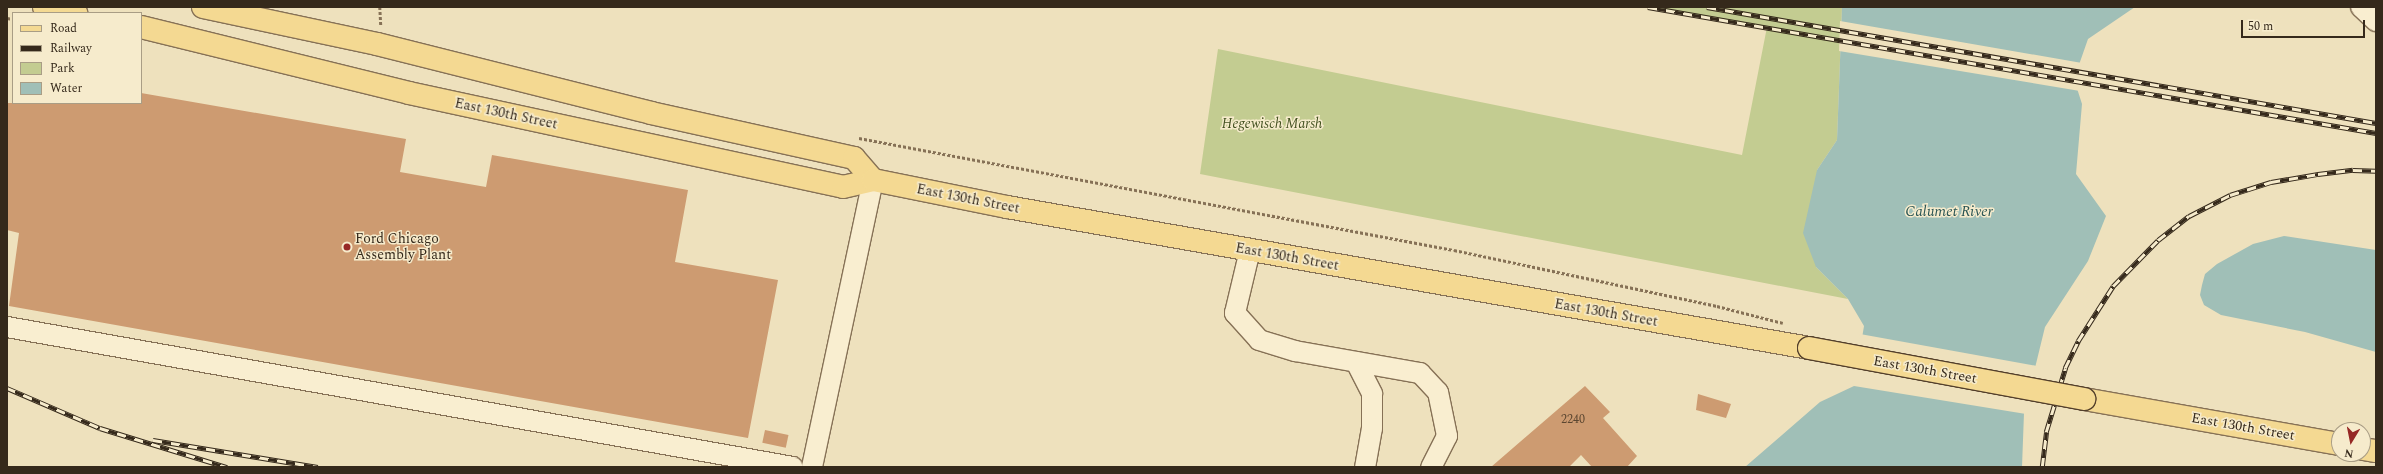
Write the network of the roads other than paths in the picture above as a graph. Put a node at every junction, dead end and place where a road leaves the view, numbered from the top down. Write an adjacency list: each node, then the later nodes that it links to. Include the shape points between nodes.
1 (44, 7): 4 (main road)
2 (204, 7): 7 (main road, via 377,44 651,113 854,158)
3 (2361, 7): 5 (lane)
4 (71, 12)
5 (2376, 21)
6 (142, 27): 7 (main road, East 130th Street, via 410,93 836,186 843,187)
7 (873, 180): 8 (main road, East 130th Street, via 1007,207); 13 (lane)
8 (1250, 250): 10 (lane, via 1235,313 1259,340 1296,351); 11 (main road, East 130th Street, bridge)
9 (7, 327): 12 (lane)
10 (1356, 362): 14 (lane, via 1372,394 1372,428); 15 (lane, via 1420,373 1438,392 1447,436)
11 (2331, 443)
12 (793, 467)
13 (812, 467)
14 (1365, 467)
15 (1431, 467)

